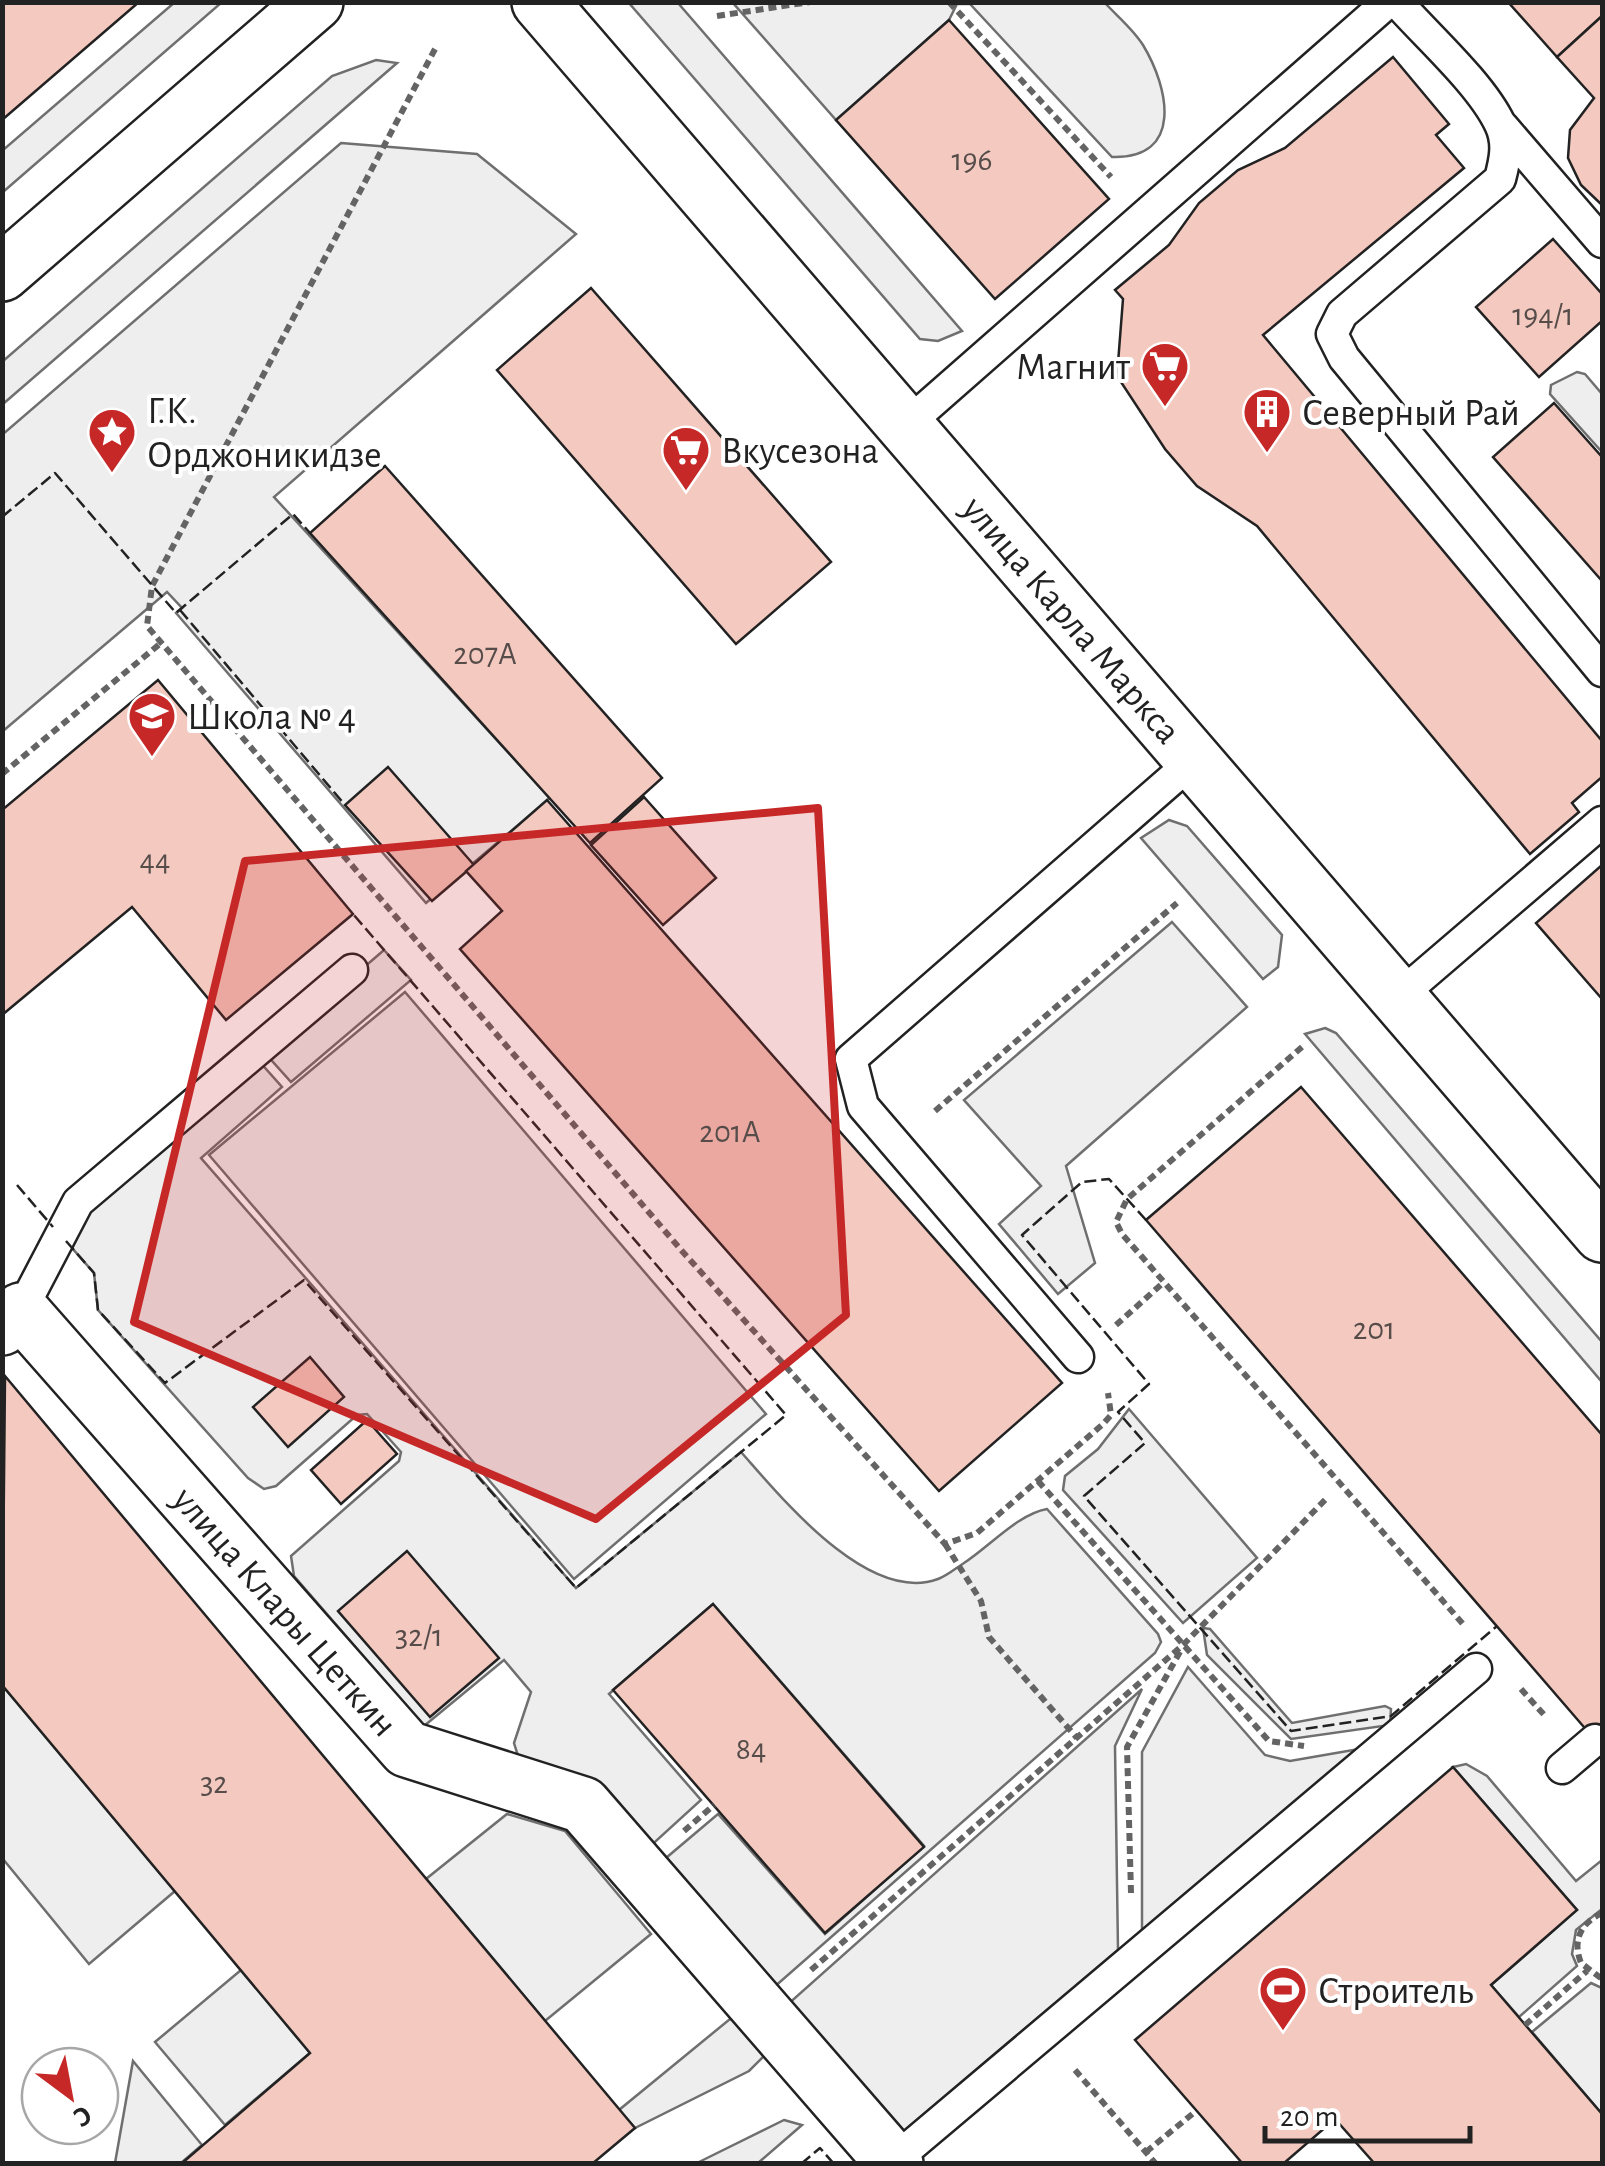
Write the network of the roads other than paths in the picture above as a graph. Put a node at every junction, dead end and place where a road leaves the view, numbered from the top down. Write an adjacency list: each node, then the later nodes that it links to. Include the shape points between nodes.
1 (314, 2): 7 (street)
2 (540, 2): 8 (street, улица Карла Маркса)
3 (1388, 2): 8 (lane)
4 (1397, 2): 5 (lane)
5 (1501, 125): 6 (lane); 9 (lane, via 1506,151 1500,179 1342,314 1332,334 1344,358)
6 (1602, 242)
7 (2, 274)
8 (905, 426): 10 (street, улица Карла Маркса)
9 (1602, 671)
10 (1194, 760): 13 (street, улица Карла Маркса); 16 (lane, via 852,1059 863,1106)
11 (1602, 822): 13 (lane)
12 (352, 970): 15 (lane, via 78,1202)
13 (1398, 997): 14 (street, улица Карла Маркса)
14 (1602, 1234)
15 (12, 1319): 20 (street, улица Клары Цеткин, via 407,1749 583,1805)
16 (1078, 1357)
17 (1476, 1670): 20 (lane)
18 (1595, 1740): 19 (lane)
19 (1562, 1768)
20 (894, 2162)

